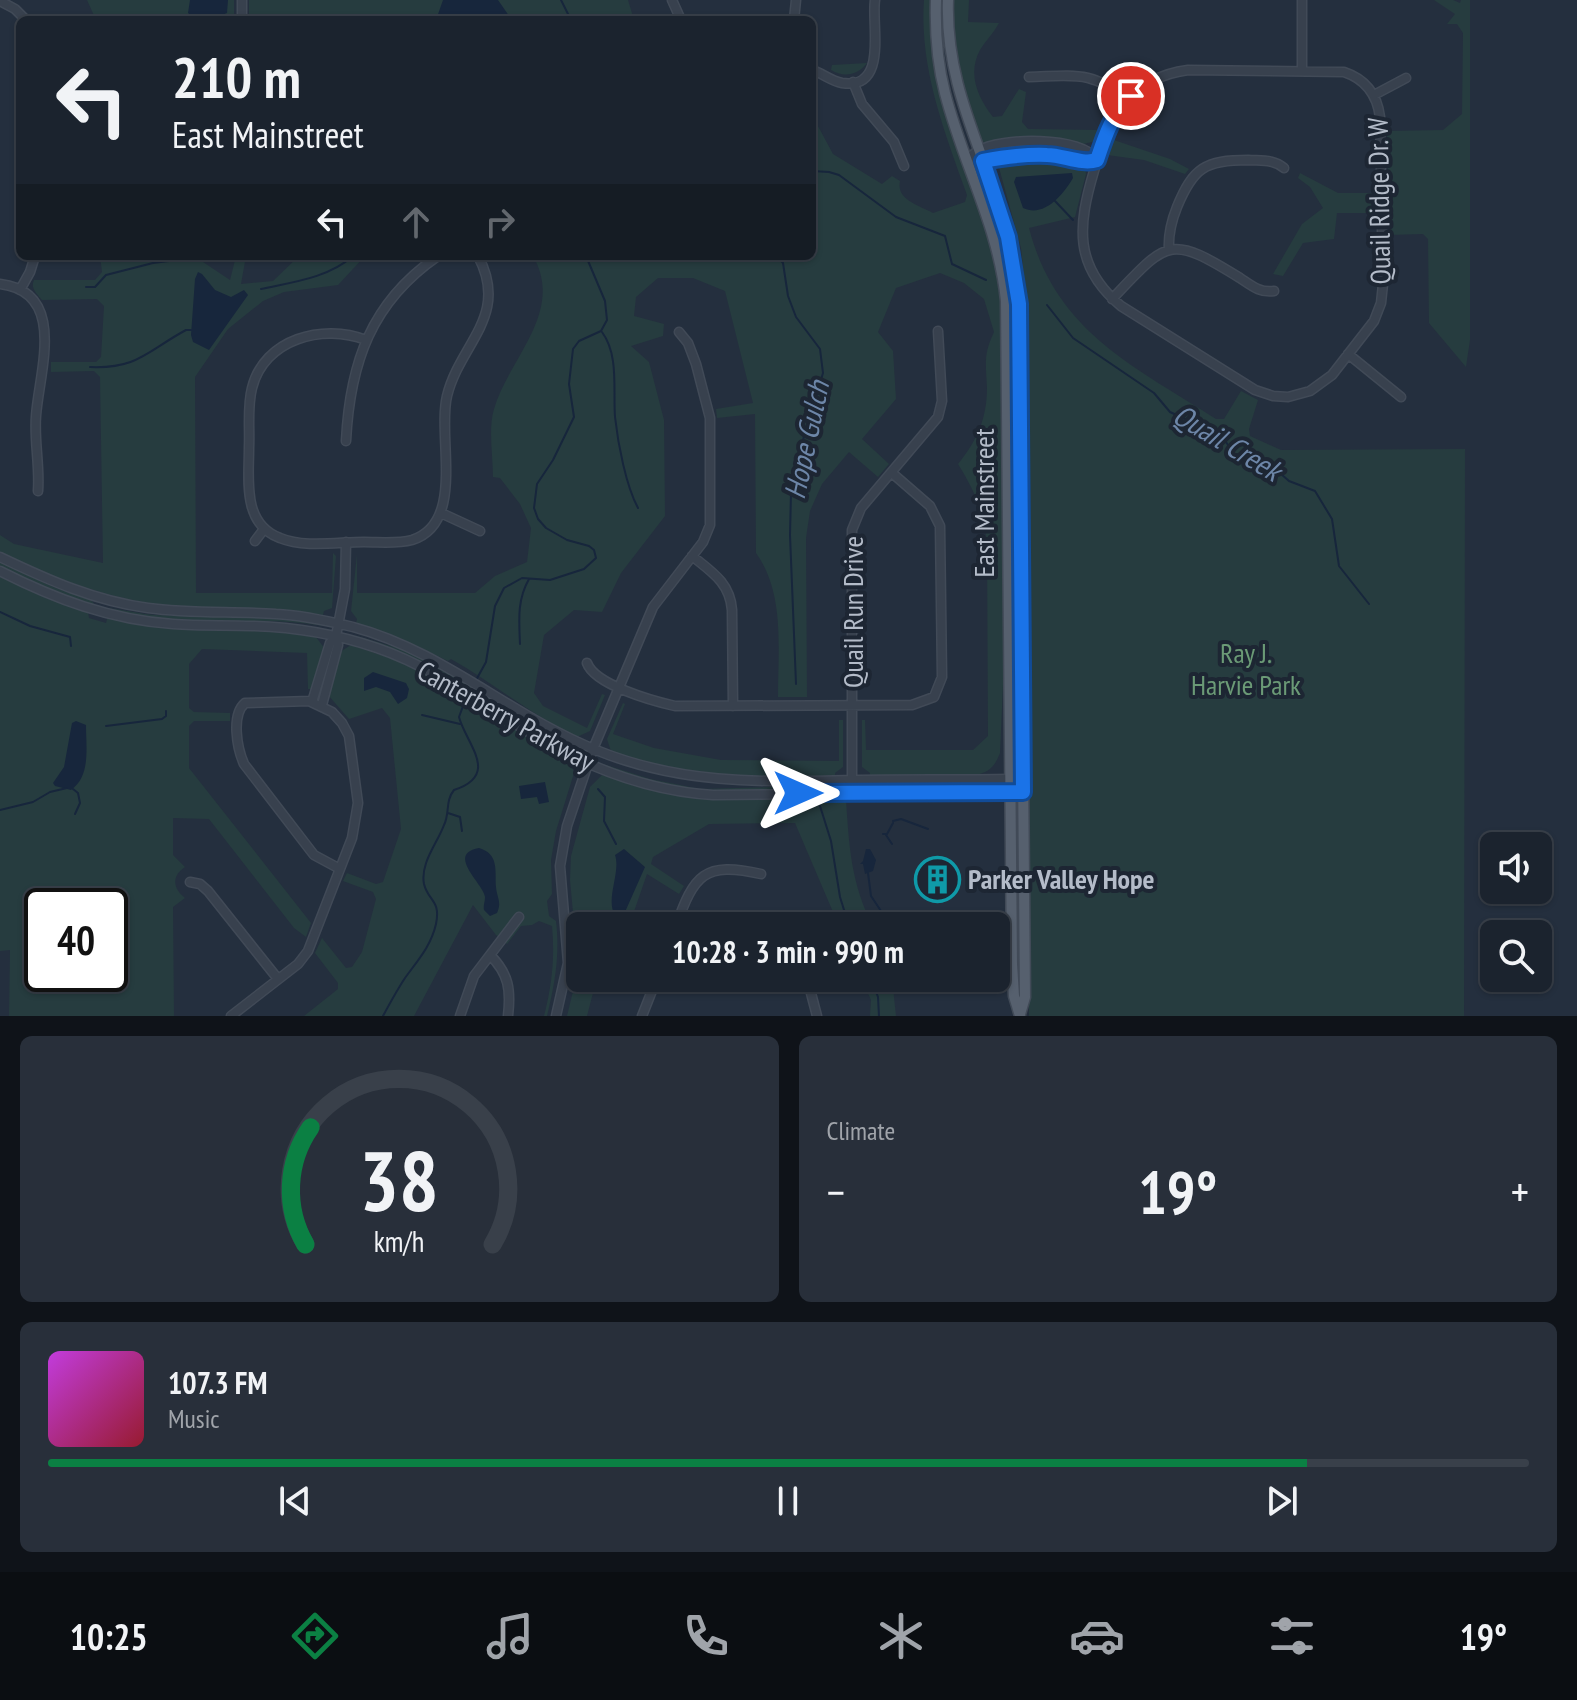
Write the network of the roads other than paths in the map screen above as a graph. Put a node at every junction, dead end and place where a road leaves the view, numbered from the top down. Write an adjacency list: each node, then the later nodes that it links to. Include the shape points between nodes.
1 (875, 0): 11 (street, via 875,61)
2 (936, 0): 15 (main road, East Mainstreet, via 940,73)
3 (948, 0): 14 (main road, East Mainstreet, via 955,81)
4 (1302, 0): 7 (street)
5 (0, 1): 6 (street)
6 (22, 16)
7 (1302, 71): 12 (street, Quail Ridge Dr. W, via 1348,73); 13 (street, Quail Ridge Dr. W, via 1178,71)
8 (816, 72): 11 (street)
9 (1029, 77): 13 (street, via 1094,78)
10 (1406, 78): 12 (street)
11 (853, 82): 17 (street)
12 (1374, 95): 30 (street, Quail Ridge Dr. W, via 1380,117 1383,284 1372,324)
13 (1125, 101): 16 (street, Quail Ridge Dr. W, via 1107,129)
14 (980, 156): 15 (street); 16 (street); 54 (main road, East Mainstreet, via 1008,237 1019,304)
15 (968, 159): 52 (main road, East Mainstreet, via 994,235 1006,306)
16 (1097, 160): 26 (street, Quail Ridge Dr. W, via 1083,212 1082,241 1093,273)
17 (904, 166)
18 (1284, 168): 19 (street, via 1270,161 1229,160 1201,169 1188,182 1176,211)
19 (1169, 250): 25 (street, via 1198,252 1259,291); 26 (street, via 1147,262)
20 (34, 260): 24 (street)
21 (433, 260): 29 (street, via 396,293)
22 (479, 260): 35 (street, via 488,287 487,310 446,398)
23 (0, 284): 24 (street)
24 (20, 290): 34 (street, via 36,305 44,326 36,423)
25 (1274, 291)
26 (1112, 299): 30 (street, via 1266,395 1310,391)
27 (938, 331): 33 (street, Quail Run Drive, via 940,412)
28 (679, 332): 40 (street, via 696,364 711,430 710,522)
29 (366, 340): 32 (street, via 351,385); 36 (street, via 340,333 298,338 275,351 259,369 250,402 249,493)
30 (1348, 354): 31 (street)
31 (1401, 397)
32 (346, 441)
33 (892, 473): 49 (street, Quail Run Drive, via 861,508 852,530); 49 (street, via 930,506 941,531 942,677 937,700)
34 (38, 491)
35 (441, 513): 37 (street); 39 (street, via 413,540)
36 (264, 529): 38 (street); 39 (street, via 291,541)
37 (480, 531)
38 (255, 541)
39 (346, 542): 43 (street)
40 (692, 556): 46 (street, via 655,603); 48 (street, via 723,582 730,595)
41 (0, 557): 43 (street, Canterberry Parkway, via 61,586 125,605 283,614)
42 (0, 571): 44 (street, Canterberry Parkway, via 64,601 130,618 285,627)
43 (339, 624): 44 (street); 50 (street, Canterberry Parkway, via 405,645)
44 (336, 636): 47 (street, via 337,654); 51 (street, Canterberry Parkway, via 403,658)
45 (587, 663): 46 (street, via 595,675)
46 (619, 687): 48 (street, via 675,706); 50 (street)
47 (317, 703): 57 (street, via 345,727 357,785 353,832); 57 (street, via 239,702 238,743 246,768 314,855)
48 (733, 706): 49 (street)
49 (852, 706): 53 (street, Quail Run Drive)
50 (593, 749): 51 (street); 53 (street, Canterberry Parkway, via 655,770 709,780)
51 (588, 764): 55 (street, Canterberry Parkway, via 690,793); 70 (street, via 561,852 568,963)
52 (1010, 779): 53 (street, Canterberry Parkway); 54 (street, Canterberry Parkway); 56 (main road, East Mainstreet)
53 (853, 780): 55 (street, via 849,786 808,787)
54 (1023, 787): 56 (street, Canterberry Parkway); 72 (main road, East Mainstreet, via 1025,997)
55 (798, 793): 56 (street, Canterberry Parkway)
56 (1010, 794): 72 (main road, East Mainstreet, via 1012,964)
57 (340, 869): 63 (street, via 308,951)
58 (761, 874): 60 (street, via 731,868 704,876 688,893)
59 (190, 882): 63 (street, via 208,891)
60 (681, 912)
61 (519, 917): 62 (street)
62 (490, 955): 68 (street, via 471,981); 69 (street, via 509,981)
63 (278, 979): 67 (street)
64 (652, 992): 66 (street)
65 (811, 992): 71 (street)
66 (645, 1015)
67 (231, 1016)
68 (460, 1016)
69 (508, 1016)
70 (556, 1016)
71 (817, 1016)
72 (1020, 1016)

